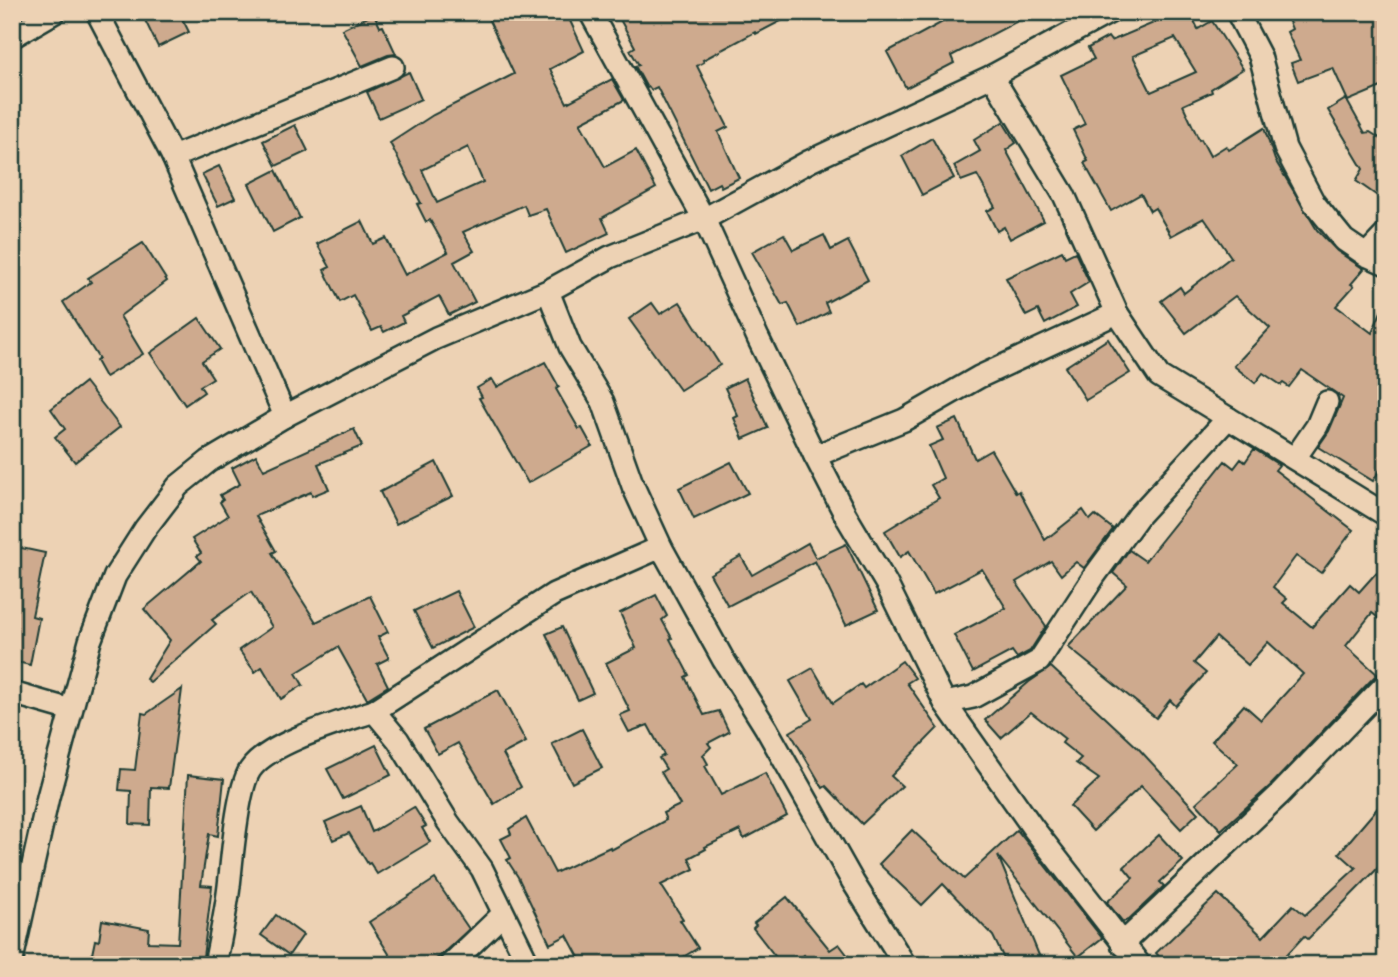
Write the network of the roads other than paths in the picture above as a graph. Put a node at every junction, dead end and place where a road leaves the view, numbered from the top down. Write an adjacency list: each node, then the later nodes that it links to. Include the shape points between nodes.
1 (55, 12): 6 (street)
2 (97, 12): 9 (street)
3 (590, 12): 10 (street)
4 (1110, 12): 8 (street)
5 (1237, 12): 12 (street, via 1260,56 1285,148 1314,202 1345,240)
6 (12, 37)
7 (393, 67): 9 (street)
8 (992, 76): 10 (street, via 810,161); 14 (street, via 1064,195)
9 (173, 157): 16 (street)
10 (704, 219): 13 (street, via 610,257); 18 (street)
11 (1386, 234): 12 (street)
12 (1376, 260)
13 (548, 291): 16 (street, via 436,338); 21 (street, via 570,347 603,401 633,486)
14 (1117, 313): 17 (street, via 1159,376); 18 (street, via 979,377 905,420)
15 (1327, 402): 19 (street)
16 (285, 416): 25 (street, via 209,461 178,486 145,529 115,576)
17 (1228, 418): 19 (street); 24 (street, via 1139,515 1039,661 973,697)
18 (816, 456): 24 (street)
19 (1295, 458): 20 (street)
20 (1386, 515)
21 (662, 547): 26 (street, via 554,594); 33 (street, via 723,659)
22 (1386, 684): 28 (street)
23 (12, 694): 25 (street)
24 (945, 703): 28 (street)
25 (71, 710): 29 (street)
26 (374, 711): 27 (street, via 482,869); 30 (street, via 295,740 269,753 250,770 233,844)
27 (503, 914): 31 (street); 32 (street)
28 (1122, 944): 34 (street)
29 (12, 960)
30 (215, 965)
31 (450, 965)
32 (529, 965)
33 (905, 965)
34 (1140, 965)

